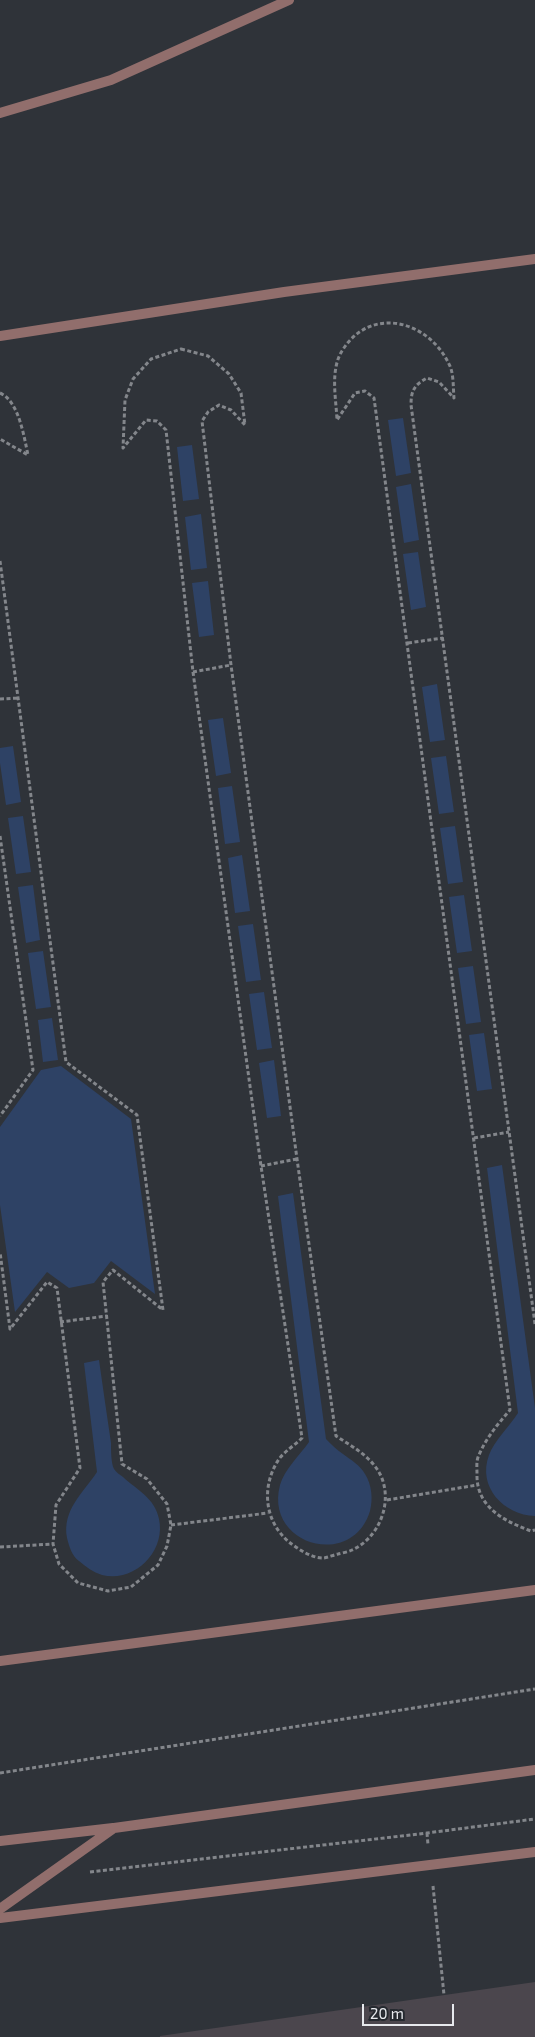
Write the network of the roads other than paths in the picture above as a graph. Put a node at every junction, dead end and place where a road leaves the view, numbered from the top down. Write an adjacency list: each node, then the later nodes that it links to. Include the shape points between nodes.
1 (289, 0): 2 (street, via 111,80)
2 (0, 113)
3 (535, 259): 4 (street, via 284,292)
4 (0, 336)
5 (535, 1590): 6 (street)
6 (0, 1661)
7 (535, 1770): 8 (street)
8 (114, 1828): 9 (street); 11 (street)
9 (0, 1840)
10 (535, 1852): 12 (street)
11 (0, 1909)
12 (0, 1918)

